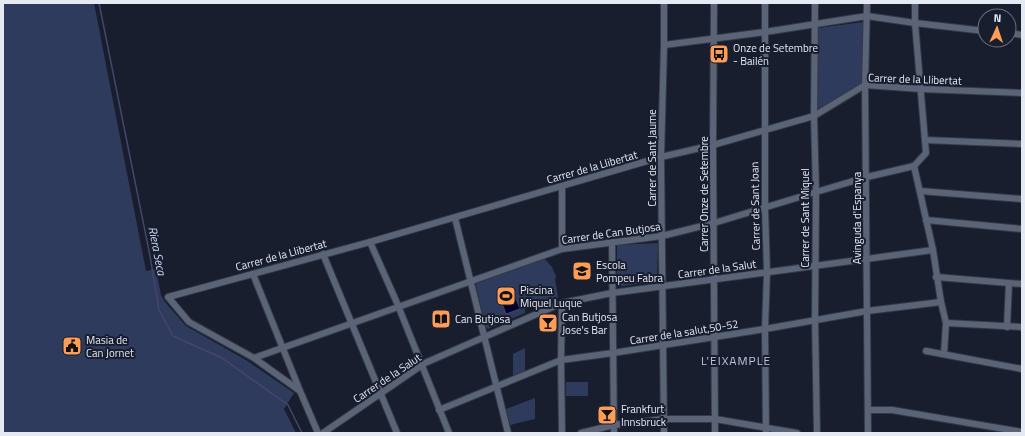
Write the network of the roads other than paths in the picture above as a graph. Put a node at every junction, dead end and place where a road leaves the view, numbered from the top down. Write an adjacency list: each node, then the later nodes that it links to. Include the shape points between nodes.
1 (664, 3): 13 (street, Carrer de Sant Jaume)
2 (714, 3): 12 (street, Carrer Onze de Setembre)
3 (765, 3): 11 (street, Carrer de Sant Joan)
4 (815, 3): 9 (street, Carrer de Sant Miquel)
5 (866, 3): 7 (street, Avinguda d'Espanya)
6 (915, 3): 8 (street)
7 (867, 16): 8 (street); 9 (street); 14 (street, Avinguda d'Espanya)
8 (915, 23): 10 (street); 15 (street)
9 (815, 24): 11 (street); 17 (street, Carrer de Sant Miquel)
10 (977, 30)
11 (765, 32): 12 (street); 18 (street, Carrer de Sant Joan)
12 (714, 38): 13 (street); 21 (street, Carrer Onze de Setembre)
13 (664, 45): 22 (street, Carrer de Sant Jaume)
14 (866, 85): 15 (street, Carrer de la Llibertat); 17 (street, Carrer de la Llibertat); 24 (street, Avinguda d'Espanya)
15 (921, 89): 16 (street, Carrer de la Llibertat); 19 (street)
16 (1022, 93)
17 (814, 116): 18 (street, Carrer de la Llibertat); 27 (street, Carrer de Sant Miquel)
18 (765, 130): 21 (street, Carrer de la Llibertat); 29 (street, Carrer de Sant Joan)
19 (925, 140): 20 (street); 23 (street, via 926,153)
20 (1022, 144)
21 (713, 145): 22 (street, Carrer de la Llibertat); 32 (street, Carrer Onze de Setembre)
22 (662, 157): 25 (street, Carrer de la Llibertat); 34 (street, Carrer de Sant Jaume)
23 (914, 166): 24 (street, Carrer de Can Butjosa); 26 (street)
24 (867, 177): 27 (street, Carrer de Can Butjosa); 40 (street, Avinguda d'Espanya)
25 (562, 187): 30 (street, Carrer de la Llibertat); 37 (street)
26 (920, 191): 28 (street); 31 (street)
27 (816, 192): 29 (street, Carrer de Can Butjosa); 41 (street, Carrer de Sant Miquel)
28 (1022, 199)
29 (764, 208): 32 (street, Carrer de Can Butjosa); 42 (street, Carrer de Sant Joan)
30 (454, 218): 35 (street, Carrer de la Llibertat); 46 (street)
31 (926, 220): 33 (street); 38 (street)
32 (714, 223): 34 (street, Carrer de Can Butjosa); 45 (street, Carrer Onze de Setembre)
33 (1022, 229)
34 (662, 236): 36 (street, Carrer de Can Butjosa); 49 (street, Carrer de Sant Jaume)
35 (370, 242): 39 (street, Carrer de la Llibertat); 53 (street)
36 (612, 242): 37 (street, Carrer de Can Butjosa); 50 (street)
37 (562, 249): 46 (street, Carrer de Can Butjosa)
38 (932, 250): 40 (street, Carrer de la Salut); 44 (street)
39 (324, 254): 43 (street, Carrer de la Llibertat); 57 (street)
40 (866, 259): 41 (street, Carrer de la Salut); 54 (street, Avinguda d'Espanya)
41 (816, 265): 42 (street, Carrer de la Salut); 55 (street, Carrer de Sant Miquel)
42 (767, 272): 45 (street, Carrer de la Salut); 60 (street, Carrer de Sant Joan)
43 (253, 274): 64 (street); 68 (street, Carrer de la Llibertat, via 168,297 189,322)
44 (936, 277): 47 (street); 51 (street)
45 (714, 280): 49 (street, Carrer de la Salut); 62 (street, Carrer Onze de Setembre)
46 (470, 281): 53 (street, Carrer de Can Butjosa); 61 (street)
47 (1009, 283): 48 (street); 58 (street)
48 (1022, 284)
49 (662, 287): 50 (street, Carrer de la Salut); 63 (street, Carrer de Sant Jaume)
50 (612, 293): 52 (street, Carrer de la Salut); 66 (street)
51 (941, 302): 54 (street, Carrer de la salut,50-52); 56 (street)
52 (562, 303): 61 (street, Carrer de la Salut); 69 (street)
53 (398, 306): 57 (street, Carrer de Can Butjosa); 70 (street)
54 (867, 311): 55 (street, Carrer de la salut,50-52); 76 (street, Avinguda d'Espanya)
55 (815, 320): 60 (street, Carrer de la salut,50-52); 93 (street, Carrer de Sant Miquel)
56 (946, 323): 58 (street); 67 (street)
57 (352, 324): 64 (street, Carrer de Can Butjosa); 74 (street)
58 (1006, 327): 59 (street)
59 (1022, 327)
60 (765, 329): 62 (street, Carrer de la salut,50-52); 80 (street, Carrer de Sant Joan)
61 (484, 337): 70 (street, Carrer de la Salut); 72 (street)
62 (714, 337): 63 (street, Carrer de la salut,50-52); 77 (street, Carrer Onze de Setembre)
63 (664, 345): 66 (street, Carrer de la salut,50-52); 78 (street, Carrer de Sant Jaume)
64 (283, 348): 68 (street, Carrer de Can Butjosa); 73 (street)
65 (926, 351): 67 (street)
66 (613, 353): 69 (street, Carrer de la salut,50-52); 79 (street)
67 (944, 354): 71 (street)
68 (254, 358): 73 (street)
69 (561, 360): 72 (street, Carrer de la salut,50-52); 87 (street)
70 (422, 365): 74 (street, Carrer de la Salut); 75 (street)
71 (1022, 369)
72 (496, 386): 75 (street, Carrer de la salut,50-52); 86 (street)
73 (300, 391): 82 (street)
74 (381, 394): 83 (street, Carrer de la Salut); 84 (street)
75 (440, 410): 85 (street)
76 (868, 410): 81 (street, via 892,410); 94 (street, Avinguda d'Espanya)
77 (715, 418): 78 (street); 80 (street); 91 (street, Carrer Onze de Setembre)
78 (664, 419): 79 (street); 90 (street, Carrer de Sant Jaume)
79 (614, 425): 88 (street); 89 (street)
80 (766, 431): 92 (street)
81 (1022, 432)
82 (318, 433)
83 (323, 433)
84 (397, 433)
85 (449, 433)
86 (508, 433)
87 (562, 433)
88 (581, 433)
89 (614, 433)
90 (664, 433)
91 (715, 433)
92 (797, 433)
93 (817, 433)
94 (868, 433)

